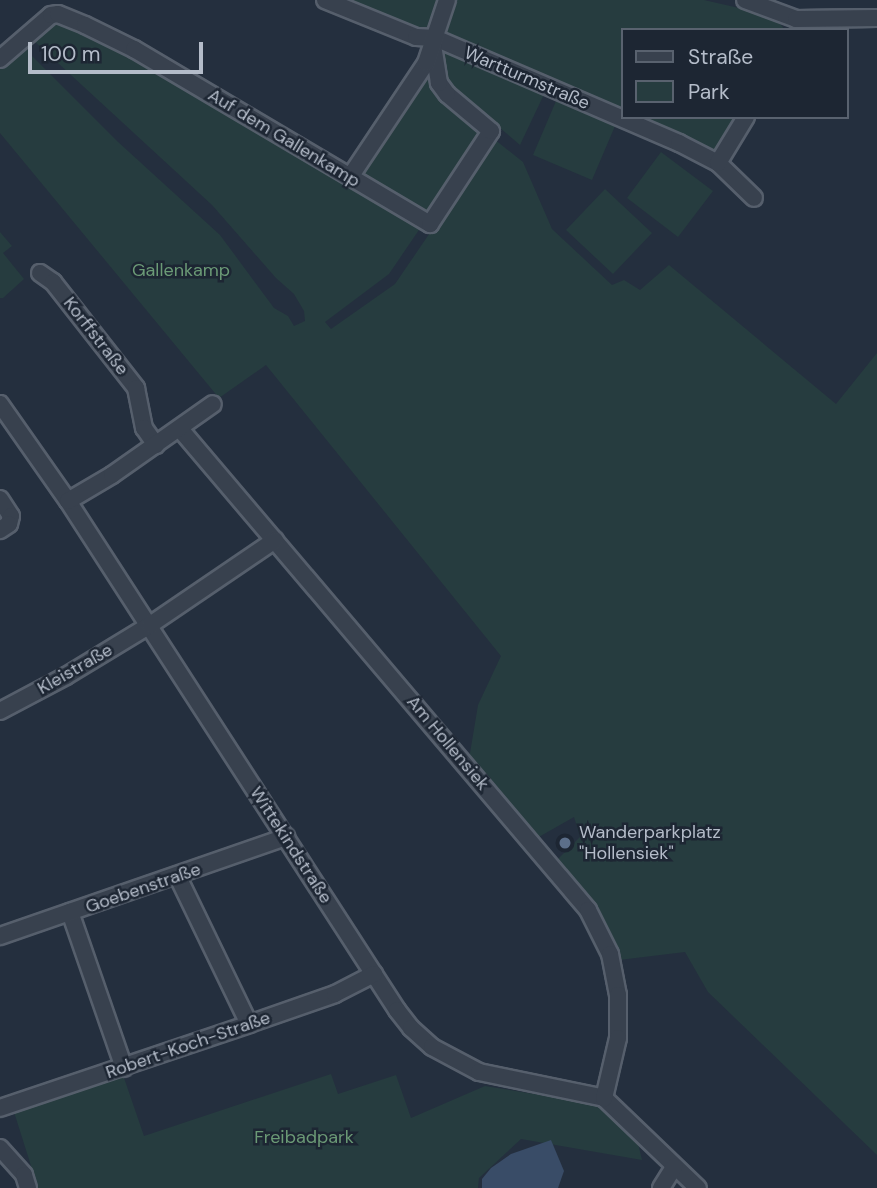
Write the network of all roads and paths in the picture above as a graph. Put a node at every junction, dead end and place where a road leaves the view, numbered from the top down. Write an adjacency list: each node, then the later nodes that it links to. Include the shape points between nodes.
1 (325, 0): 6 (street, Wartturmstraße)
2 (447, 0): 6 (street)
3 (745, 0): 5 (street)
4 (877, 18): 5 (street)
5 (795, 24)
6 (434, 41): 8 (street, Wartturmstraße); 12 (street, via 425,63); 12 (street, Auf dem Gallenkamp, via 439,83 491,131 430,224)
7 (0, 60): 12 (street, Auf dem Gallenkamp, via 37,24 58,14 134,49)
8 (622, 119)
9 (623, 119): 11 (street, Wartturmstraße)
10 (745, 119): 11 (street)
11 (718, 163): 13 (street, Wartturmstraße)
12 (350, 177)
13 (754, 198)
14 (40, 273): 18 (street, Korffstraße, via 53,282 136,388 144,428)
15 (0, 404): 20 (street, Wittekindstraße)
16 (214, 404): 17 (street)
17 (180, 429): 18 (street); 22 (street, Am Hollensiek)
18 (156, 445): 20 (street)
19 (0, 499): 21 (street, via 12,516)
20 (68, 501): 23 (street, Wittekindstraße)
21 (0, 530)
22 (275, 540): 23 (street, Kleistraße); 32 (street, Am Hollensiek, via 588,910 610,954 618,995 618,1038)
23 (150, 625): 24 (street, Kleistraße); 25 (street, Wittekindstraße)
24 (0, 711)
25 (286, 837): 26 (street, Goebenstraße); 29 (street, Wittekindstraße)
26 (178, 877): 27 (street, Goebenstraße); 30 (street)
27 (70, 912): 28 (street, Goebenstraße); 31 (street)
28 (0, 936)
29 (374, 974): 30 (street, Robert-Koch-Straße); 32 (street, Wittekindstraße, via 411,1028 456,1062 503,1079)
30 (249, 1024): 31 (street, Robert-Koch-Straße)
31 (124, 1068): 33 (street, Robert-Koch-Straße)
32 (604, 1098): 35 (street)
33 (0, 1108)
34 (0, 1148): 36 (street, via 24,1175)
35 (674, 1167): 37 (street); 38 (street)
36 (28, 1188)
37 (661, 1188)
38 (698, 1188)

